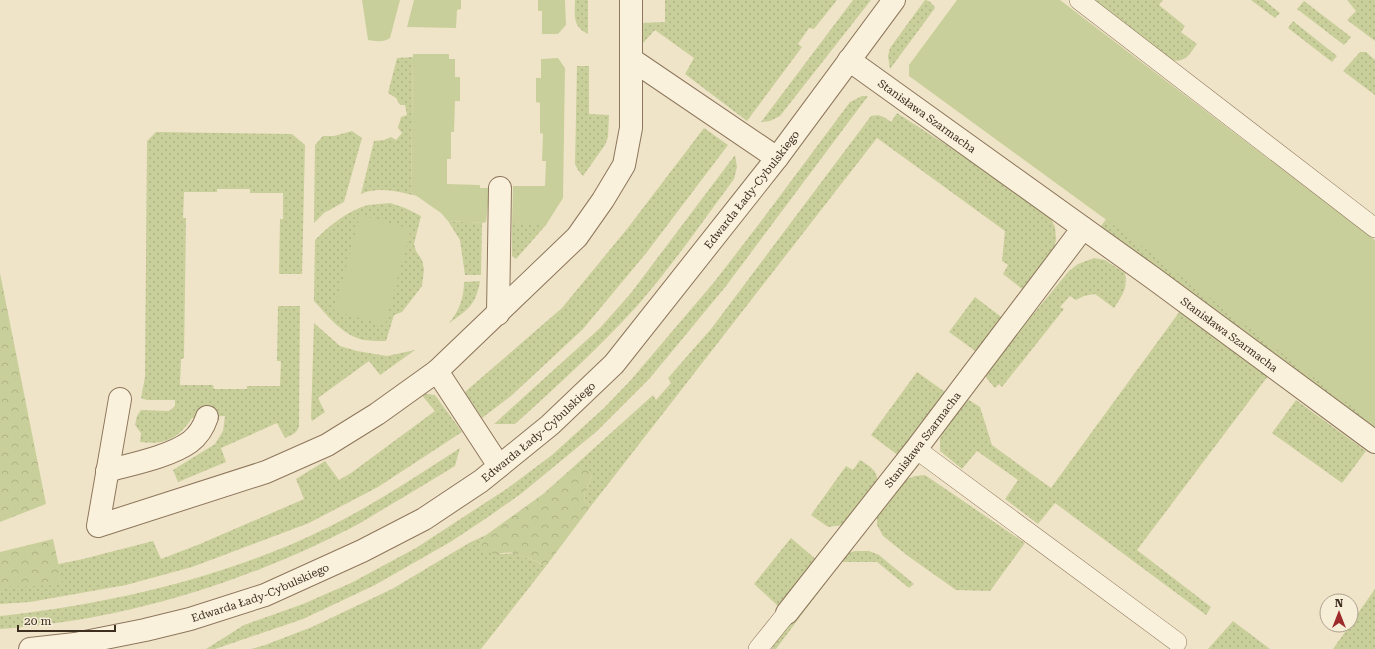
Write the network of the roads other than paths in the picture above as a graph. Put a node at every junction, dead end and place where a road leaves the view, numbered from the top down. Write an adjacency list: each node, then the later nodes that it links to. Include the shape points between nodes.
1 (631, 0): 4 (street)
2 (894, 0): 5 (street, Edwarda Łady-Cybulskiego)
3 (1079, 0): 9 (lane)
4 (632, 60): 6 (street); 10 (street, via 631,128 624,164 577,237)
5 (849, 60): 6 (street, Edwarda Łady-Cybulskiego); 8 (street, Stanisława Szarmacha)
6 (777, 158): 16 (street, Edwarda Łady-Cybulskiego, via 614,364 550,425)
7 (500, 188): 10 (street)
8 (1083, 228): 14 (street, Stanisława Szarmacha); 15 (street, Stanisława Szarmacha)
9 (1375, 228)
10 (498, 314): 11 (street)
11 (437, 371): 16 (street); 17 (street, via 377,414 327,445 266,472 98,526)
12 (120, 399): 17 (street)
13 (207, 417): 17 (street, via 200,432 190,442 163,455)
14 (1375, 442)
15 (916, 449): 18 (street, Stanisława Szarmacha); 19 (lane)
16 (499, 466): 20 (street, Edwarda Łady-Cybulskiego, via 424,519 362,551 265,595 190,619 145,630 75,644)
17 (107, 471)
18 (786, 613): 21 (lane, Stanisława Szarmacha)
19 (1177, 642)
20 (30, 649)
21 (758, 649)

